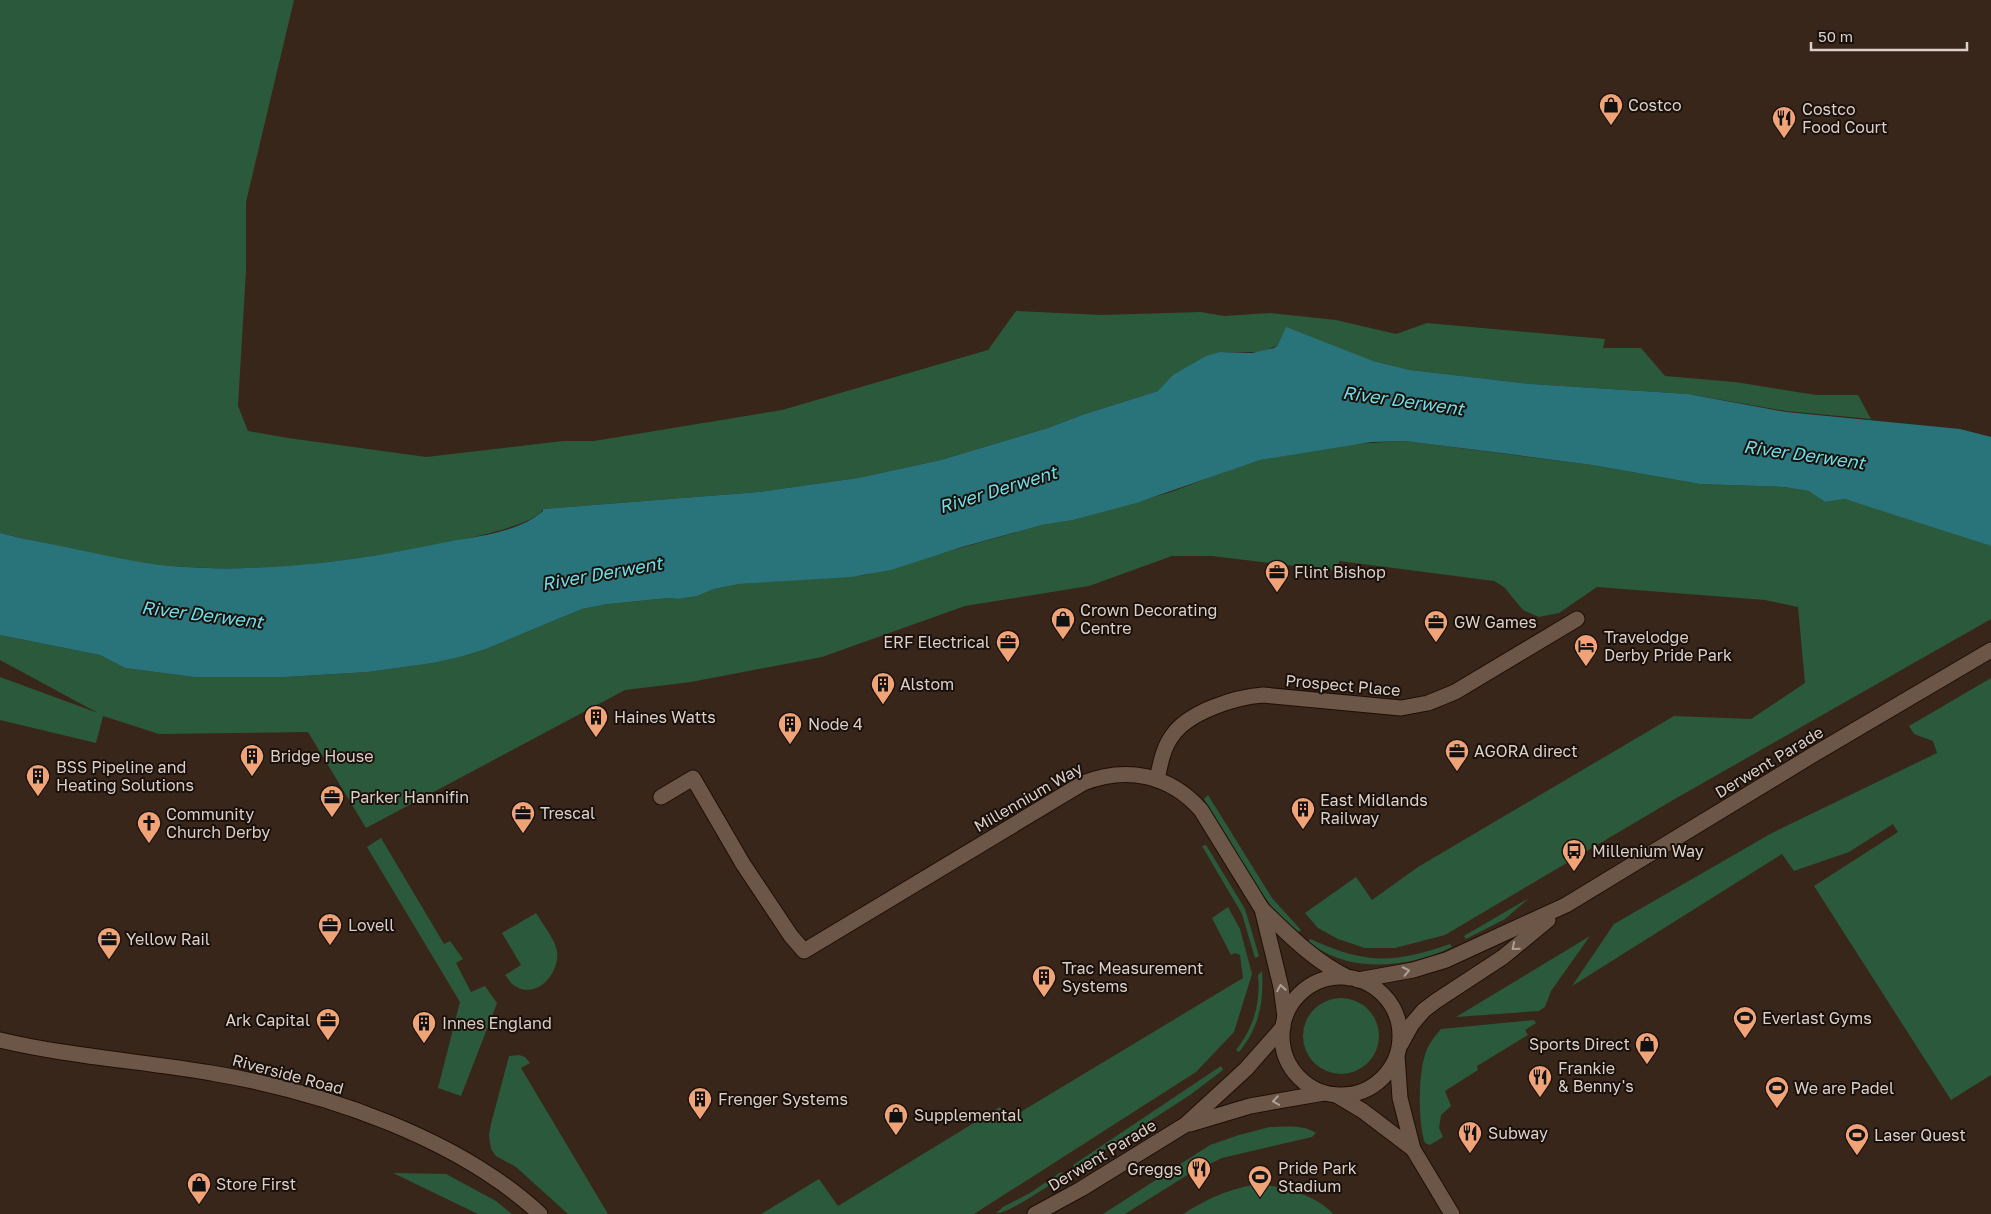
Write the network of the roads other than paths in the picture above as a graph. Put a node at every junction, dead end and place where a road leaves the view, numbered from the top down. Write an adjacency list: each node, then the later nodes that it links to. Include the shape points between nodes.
1 (1577, 619): 3 (street, Prospect Place, via 1455,692 1418,706 1401,708 1263,695 1222,703 1175,731 1162,757)
2 (1991, 650): 5 (street, Derwent Parade)
3 (1157, 780): 4 (street, Millennium Way, via 1119,774 1101,776 1083,784 804,951 742,864 693,778); 6 (street, Millennium Way, via 1179,790 1201,810)
4 (661, 797)
5 (1566, 905): 7 (street, Derwent Parade, one-way to 5, via 1413,970 1446,960); 10 (street, Derwent Parade, one-way to 10, via 1503,957 1419,1014)
6 (1262, 909): 7 (street, Millennium Way, via 1311,954); 8 (street, Millennium Way, one-way to 6, via 1281,987)
7 (1353, 979): 8 (street, via 1328,979 1310,986 1295,1000); 10 (street, via 1374,987 1392,1006 1400,1030)
8 (1284, 1022): 11 (street, via 1283,1047 1289,1065 1312,1088); 12 (street, Derwent Parade, via 1246,1069)
9 (0, 1040): 14 (street, Riverside Road, via 217,1074 324,1100 413,1134 451,1153 496,1179)
10 (1398, 1052): 11 (street, via 1389,1071 1371,1088 1355,1094); 13 (street, via 1400,1098)
11 (1331, 1094): 12 (street, Derwent Parade, one-way to 12, via 1250,1106); 13 (street, via 1363,1112)
12 (1185, 1125): 15 (street, Derwent Parade)
13 (1413, 1149): 16 (street)
14 (540, 1214)
15 (1035, 1214)
16 (1452, 1214)

